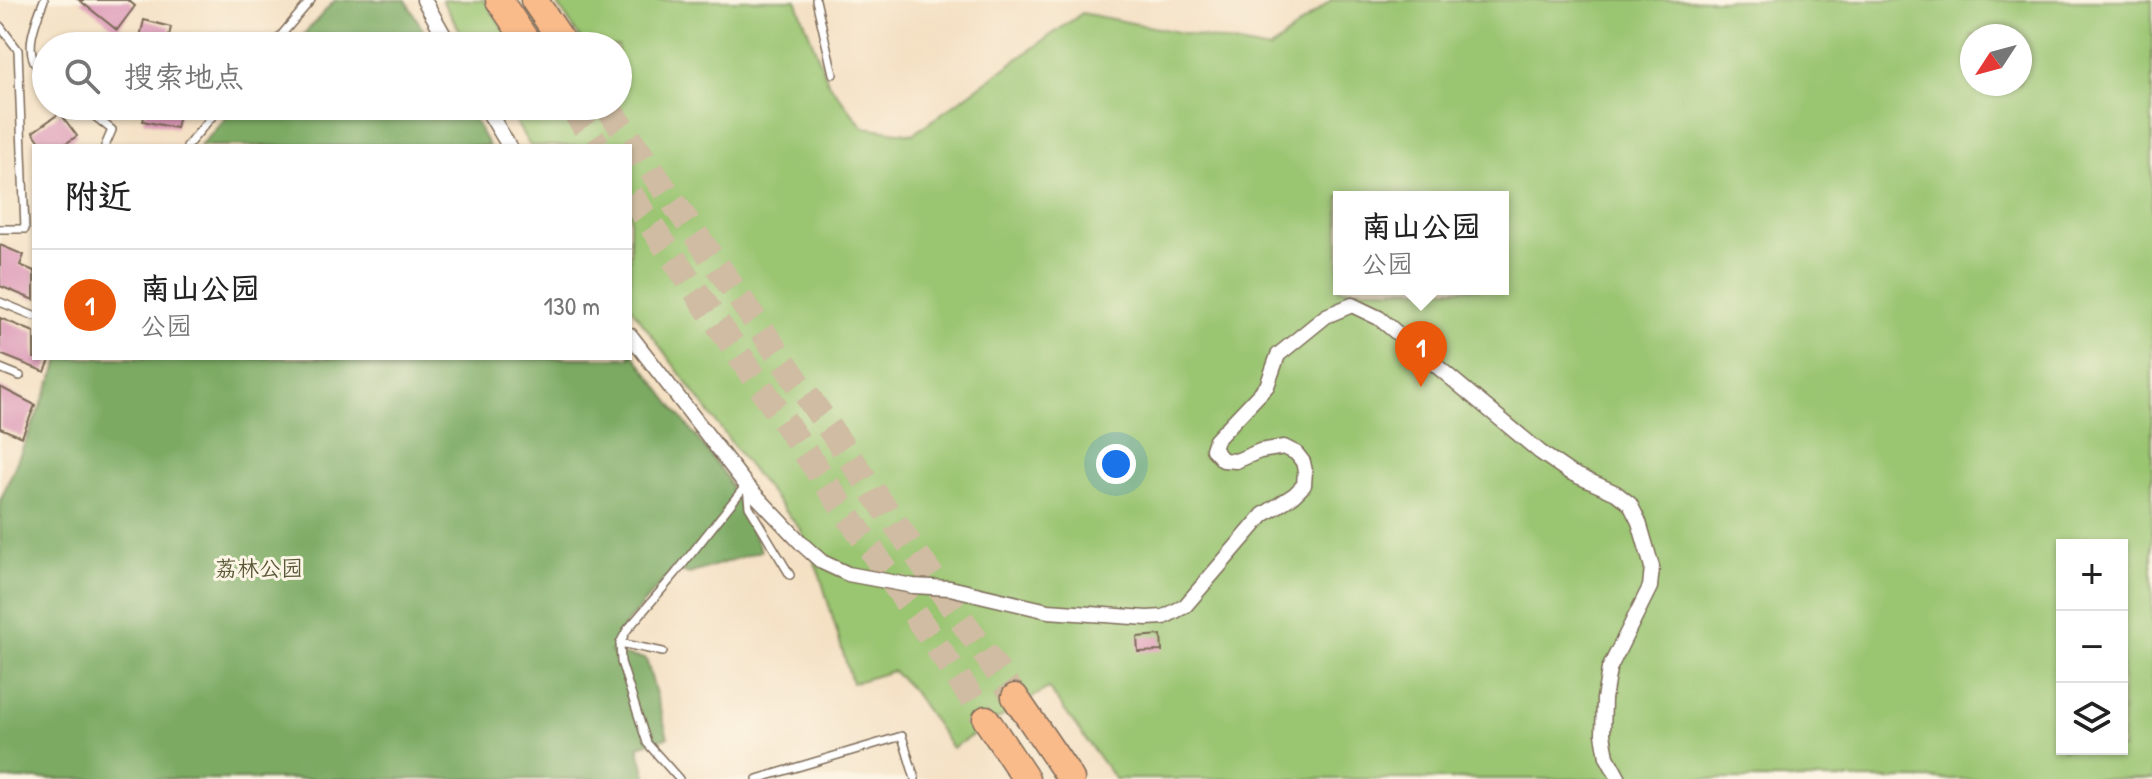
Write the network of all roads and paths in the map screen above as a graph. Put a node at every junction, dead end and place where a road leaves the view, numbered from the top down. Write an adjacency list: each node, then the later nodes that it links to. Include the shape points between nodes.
1 (44, 0): 8 (lane)
2 (311, 0): 9 (lane)
3 (424, 0): 10 (street)
4 (499, 0): 11 (highway)
5 (534, 0): 12 (highway)
6 (816, 0): 13 (lane)
7 (0, 26): 20 (lane, via 18,50 25,229)
8 (34, 32)
9 (284, 32)
10 (442, 32)
11 (521, 32)
12 (556, 32)
13 (833, 74)
14 (100, 120): 17 (lane, via 112,130)
15 (209, 120): 18 (lane)
16 (493, 120): 19 (street)
17 (106, 144)
18 (189, 144)
19 (508, 144)
20 (0, 229)
21 (0, 302): 22 (lane)
22 (32, 315)
23 (632, 338): 26 (street)
24 (0, 368): 25 (lane)
25 (20, 376)
26 (746, 485): 27 (lane, via 749,507); 28 (lane); 37 (street, via 822,562 848,574 950,588 1048,611 1164,617 1185,606 1263,515 1304,485 1303,462 1284,447 1236,461 1223,460 1213,449 1267,386 1278,355 1326,316 1352,305 1379,318 1540,452 1630,504 1652,567 1650,587 1609,669 1604,699 1607,757)
27 (790, 575)
28 (620, 643): 29 (lane); 32 (lane, via 647,743)
29 (663, 652)
30 (1015, 697): 36 (highway)
31 (986, 719): 35 (highway)
32 (679, 779)
33 (757, 779): 34 (lane, via 902,736)
34 (915, 779)
35 (1026, 779)
36 (1071, 779)
37 (1619, 779)

